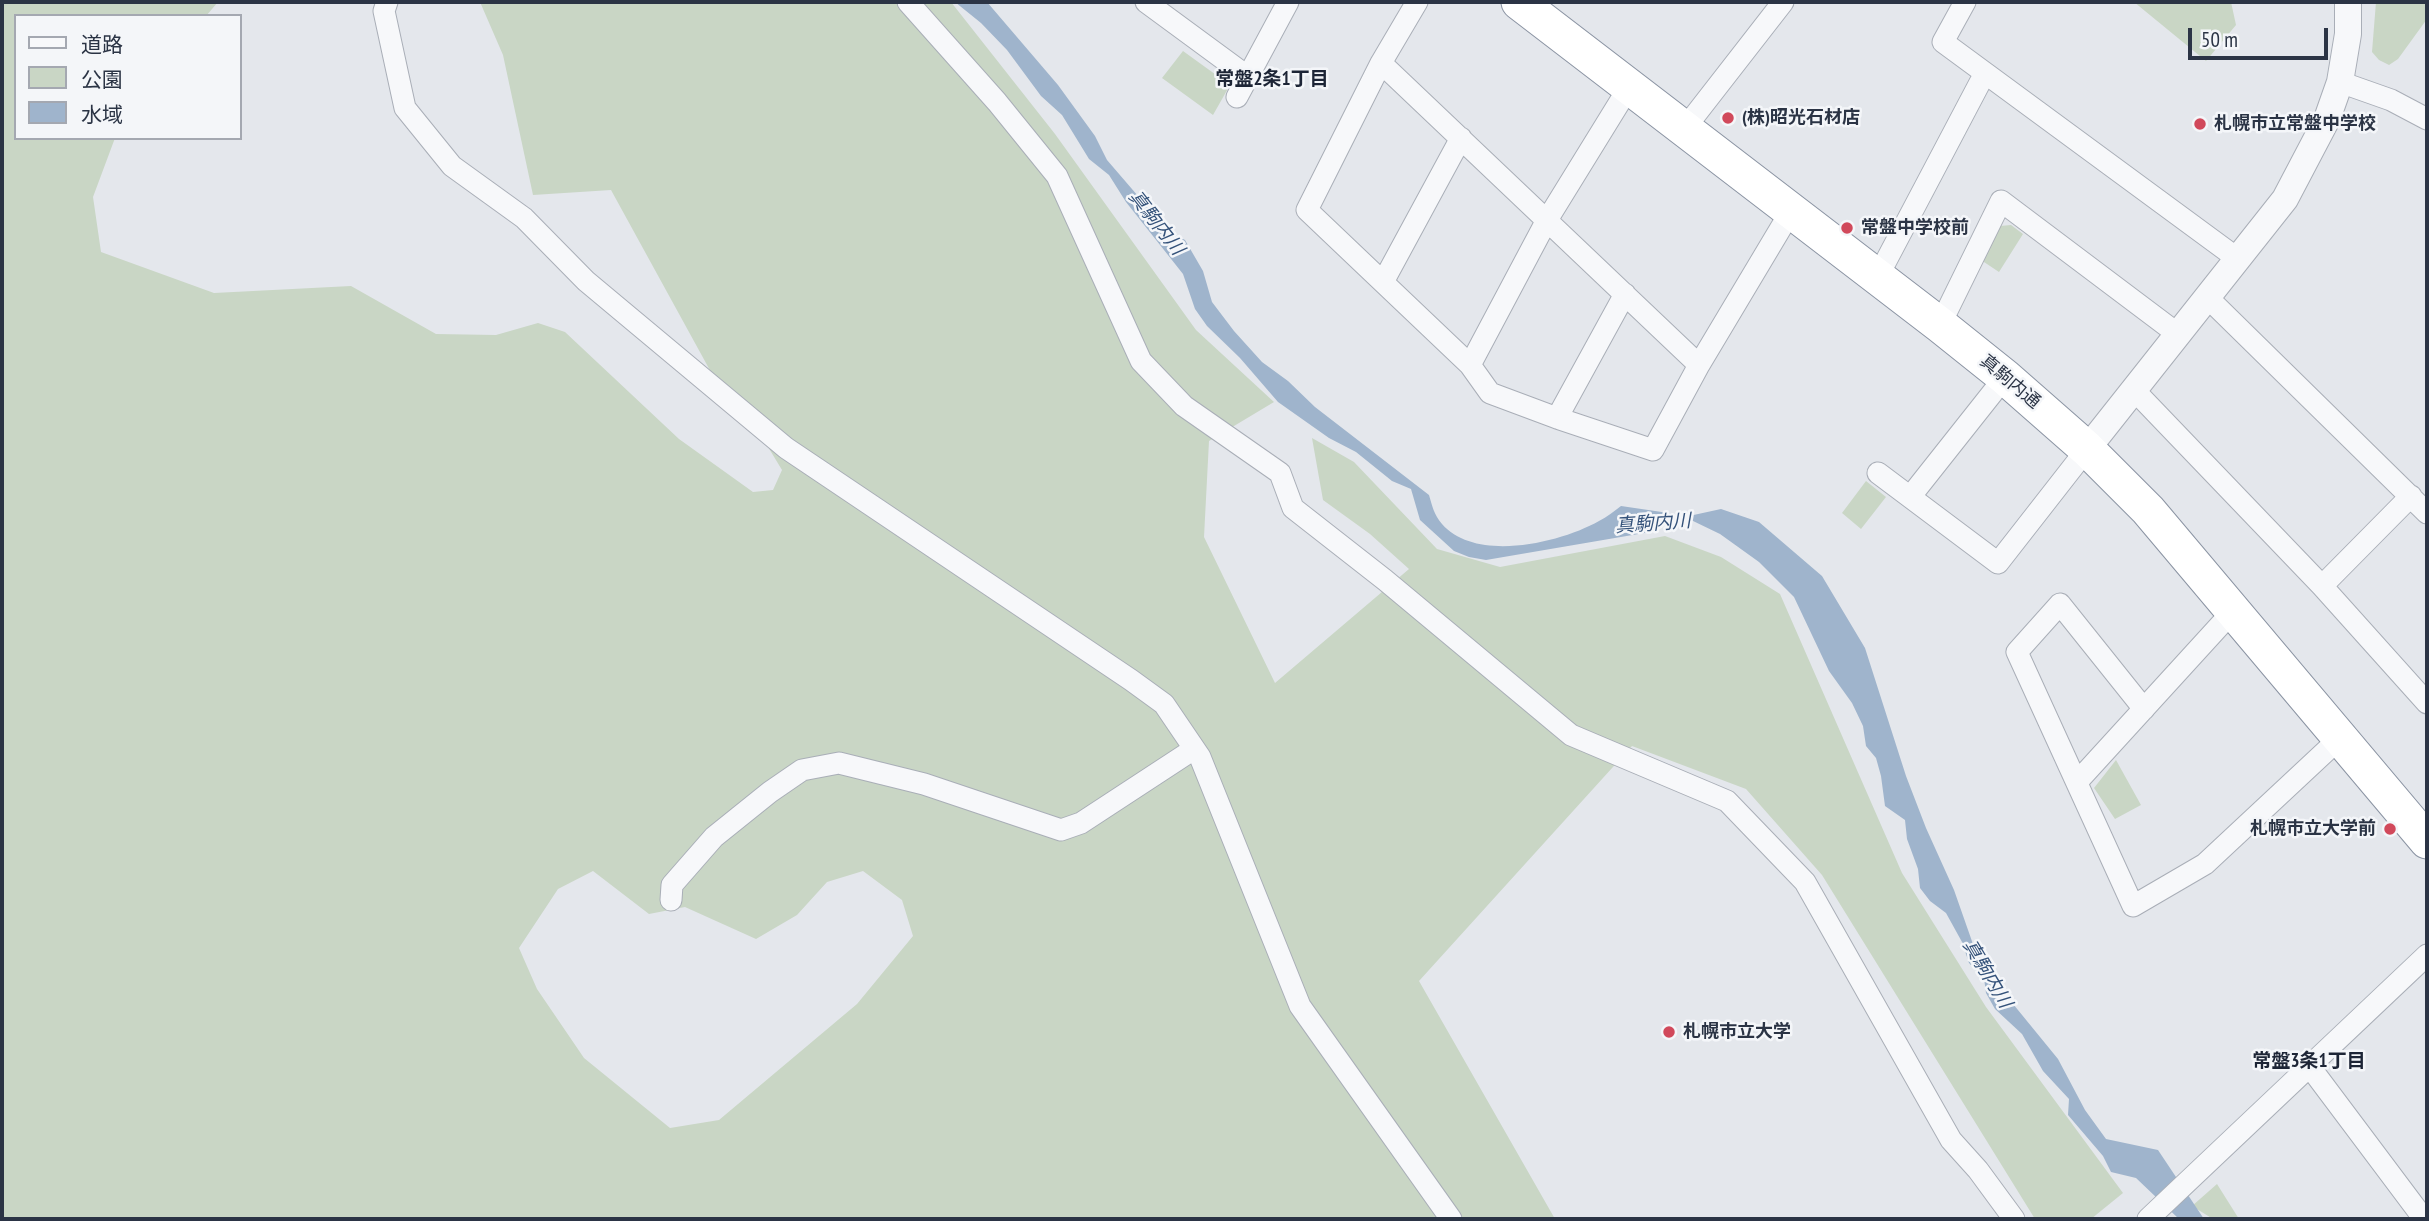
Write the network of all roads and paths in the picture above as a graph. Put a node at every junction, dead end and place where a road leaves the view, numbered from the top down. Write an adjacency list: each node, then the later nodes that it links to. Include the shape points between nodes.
1 (387, 2): 43 (street, via 384,11 405,108 452,166 524,218 586,281 786,448 1164,704)
2 (908, 2): 50 (street, via 1057,176 1140,361 1184,406 1280,473 1293,508 1571,735 1727,802 1805,882 1951,1140)
3 (1146, 2): 12 (street)
4 (1288, 2): 12 (street)
5 (1417, 2): 10 (street)
6 (1519, 2): 14 (highway, 真駒内通)
7 (1783, 2): 17 (street)
8 (1965, 2): 11 (street, via 1943,42)
9 (2348, 2): 13 (street)
10 (1381, 63): 18 (street); 23 (street, via 1307,210)
11 (1984, 73): 21 (street); 22 (street)
12 (1248, 76): 15 (street)
13 (2340, 82): 16 (street); 21 (street, via 2327,119 2285,199)
14 (1629, 88): 17 (highway, 真駒内通); 20 (street)
15 (1237, 97)
16 (2427, 119)
17 (1685, 128): 19 (highway, 真駒内通)
18 (1461, 138): 20 (street); 23 (street)
19 (1790, 211): 22 (highway, 真駒内通); 29 (street)
20 (1547, 220): 24 (street); 28 (street)
21 (2238, 259): 25 (street)
22 (1877, 278): 26 (highway, 真駒内通)
23 (1383, 282): 28 (street)
24 (1625, 294): 29 (street); 32 (street)
25 (2208, 298): 27 (street); 35 (street)
26 (1940, 326): 27 (street, via 2001,201); 30 (highway, 真駒内通)
27 (2179, 335): 31 (street)
28 (1470, 365): 32 (street, via 1490,393)
29 (1699, 365): 32 (street, via 1653,450)
30 (2005, 377): 33 (highway, 真駒内通); 36 (street)
31 (2134, 390): 33 (street); 38 (street)
32 (1557, 418)
33 (2087, 449): 36 (street, via 1998,563); 39 (highway, 真駒内通, via 2148,510)
34 (1878, 473): 36 (street)
35 (2411, 496): 37 (street); 38 (street)
36 (1910, 497)
37 (2427, 513)
38 (2322, 586): 40 (street)
39 (2234, 610): 41 (street); 42 (highway, 真駒内通)
40 (2427, 703)
41 (2144, 709): 44 (street); 44 (street, via 2060,604 2017,652)
42 (2340, 738): 44 (street, via 2206,864 2133,906); 45 (highway, 真駒内通)
43 (1194, 749): 46 (street, via 1080,823 1061,830 924,784 839,763 803,770 714,837 672,885); 49 (street, via 1300,1006)
44 (2077, 782)
45 (2427, 841)
46 (671, 900)
47 (2427, 955): 48 (street)
48 (2310, 1067): 51 (street); 52 (street)
49 (1451, 1219)
50 (2014, 1219)
51 (2148, 1219)
52 (2424, 1219)

